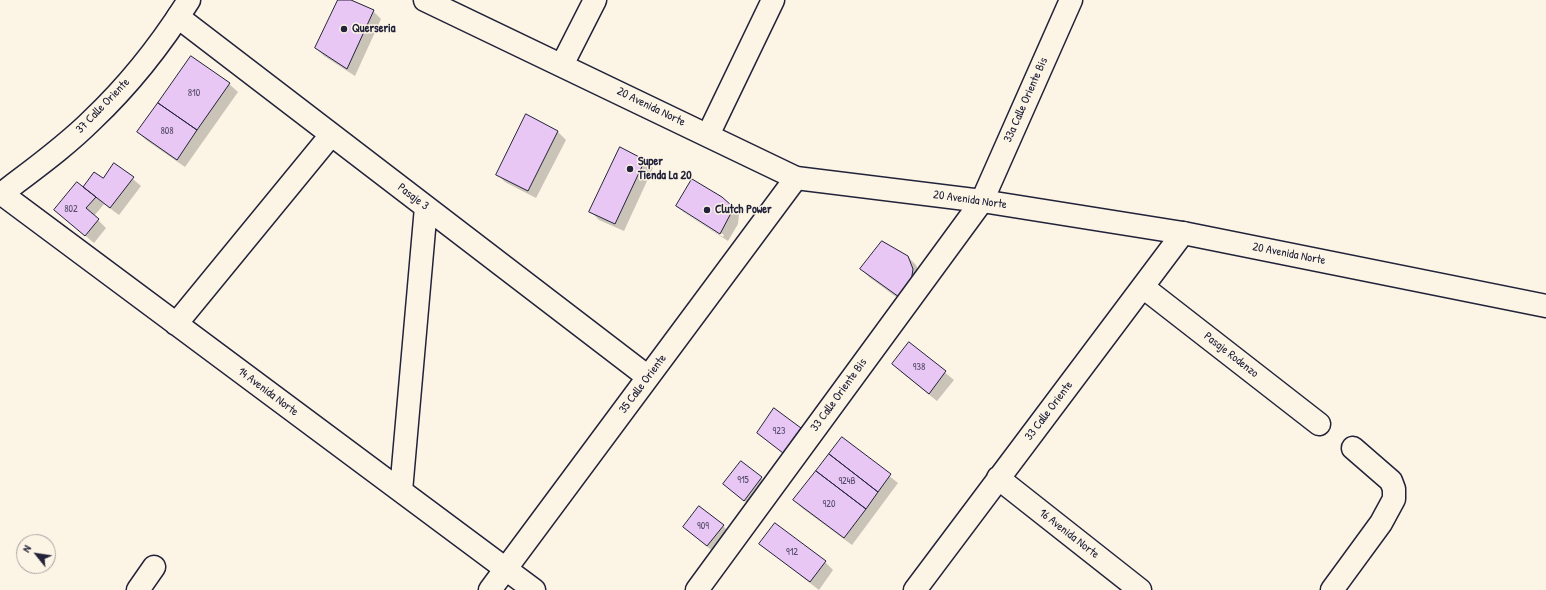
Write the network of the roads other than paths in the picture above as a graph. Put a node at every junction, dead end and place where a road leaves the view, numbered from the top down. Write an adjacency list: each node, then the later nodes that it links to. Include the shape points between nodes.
1 (595, 0): 6 (street)
2 (773, 0): 8 (street)
3 (1071, 0): 11 (street, 33a Calle Oriente Bis)
4 (435, 2): 6 (street, 20 Avenida Norte)
5 (183, 9): 7 (street, Pasaje 3); 10 (street, 37 Calle Oriente, via 117,96 58,150)
6 (562, 65): 8 (street, 20 Avenida Norte)
7 (331, 135): 12 (street, Pasaje 3); 16 (street)
8 (708, 135): 9 (street, 20 Avenida Norte)
9 (796, 178): 11 (street, 20 Avenida Norte); 17 (street, 35 Calle Oriente)
10 (1, 194): 16 (street, 14 Avenida Norte)
11 (982, 201): 13 (street, 20 Avenida Norte); 27 (street, 33 Calle Oriente Bis)
12 (426, 207): 17 (street, Pasaje 3); 21 (street)
13 (1183, 233): 14 (street, 33 Calle Oriente); 15 (street, 20 Avenida Norte)
14 (1143, 287): 18 (street, Pasaje Rodenzo); 20 (street, 33 Calle Oriente)
15 (1546, 306)
16 (176, 324): 21 (street, 14 Avenida Norte)
17 (648, 377): 23 (street, 35 Calle Oriente)
18 (1319, 424)
19 (1353, 448): 30 (street, via 1391,481 1394,499 1382,523)
20 (998, 478): 28 (street, 33 Calle Oriente); 29 (street, 16 Avenida Norte)
21 (401, 492): 23 (street, 14 Avenida Norte)
22 (154, 567): 24 (street)
23 (505, 569): 25 (street, 35 Calle Oriente); 26 (street, 14 Avenida Norte)
24 (138, 590)
25 (490, 590)
26 (534, 590)
27 (697, 590)
28 (915, 590)
29 (1140, 590)
30 (1332, 590)

